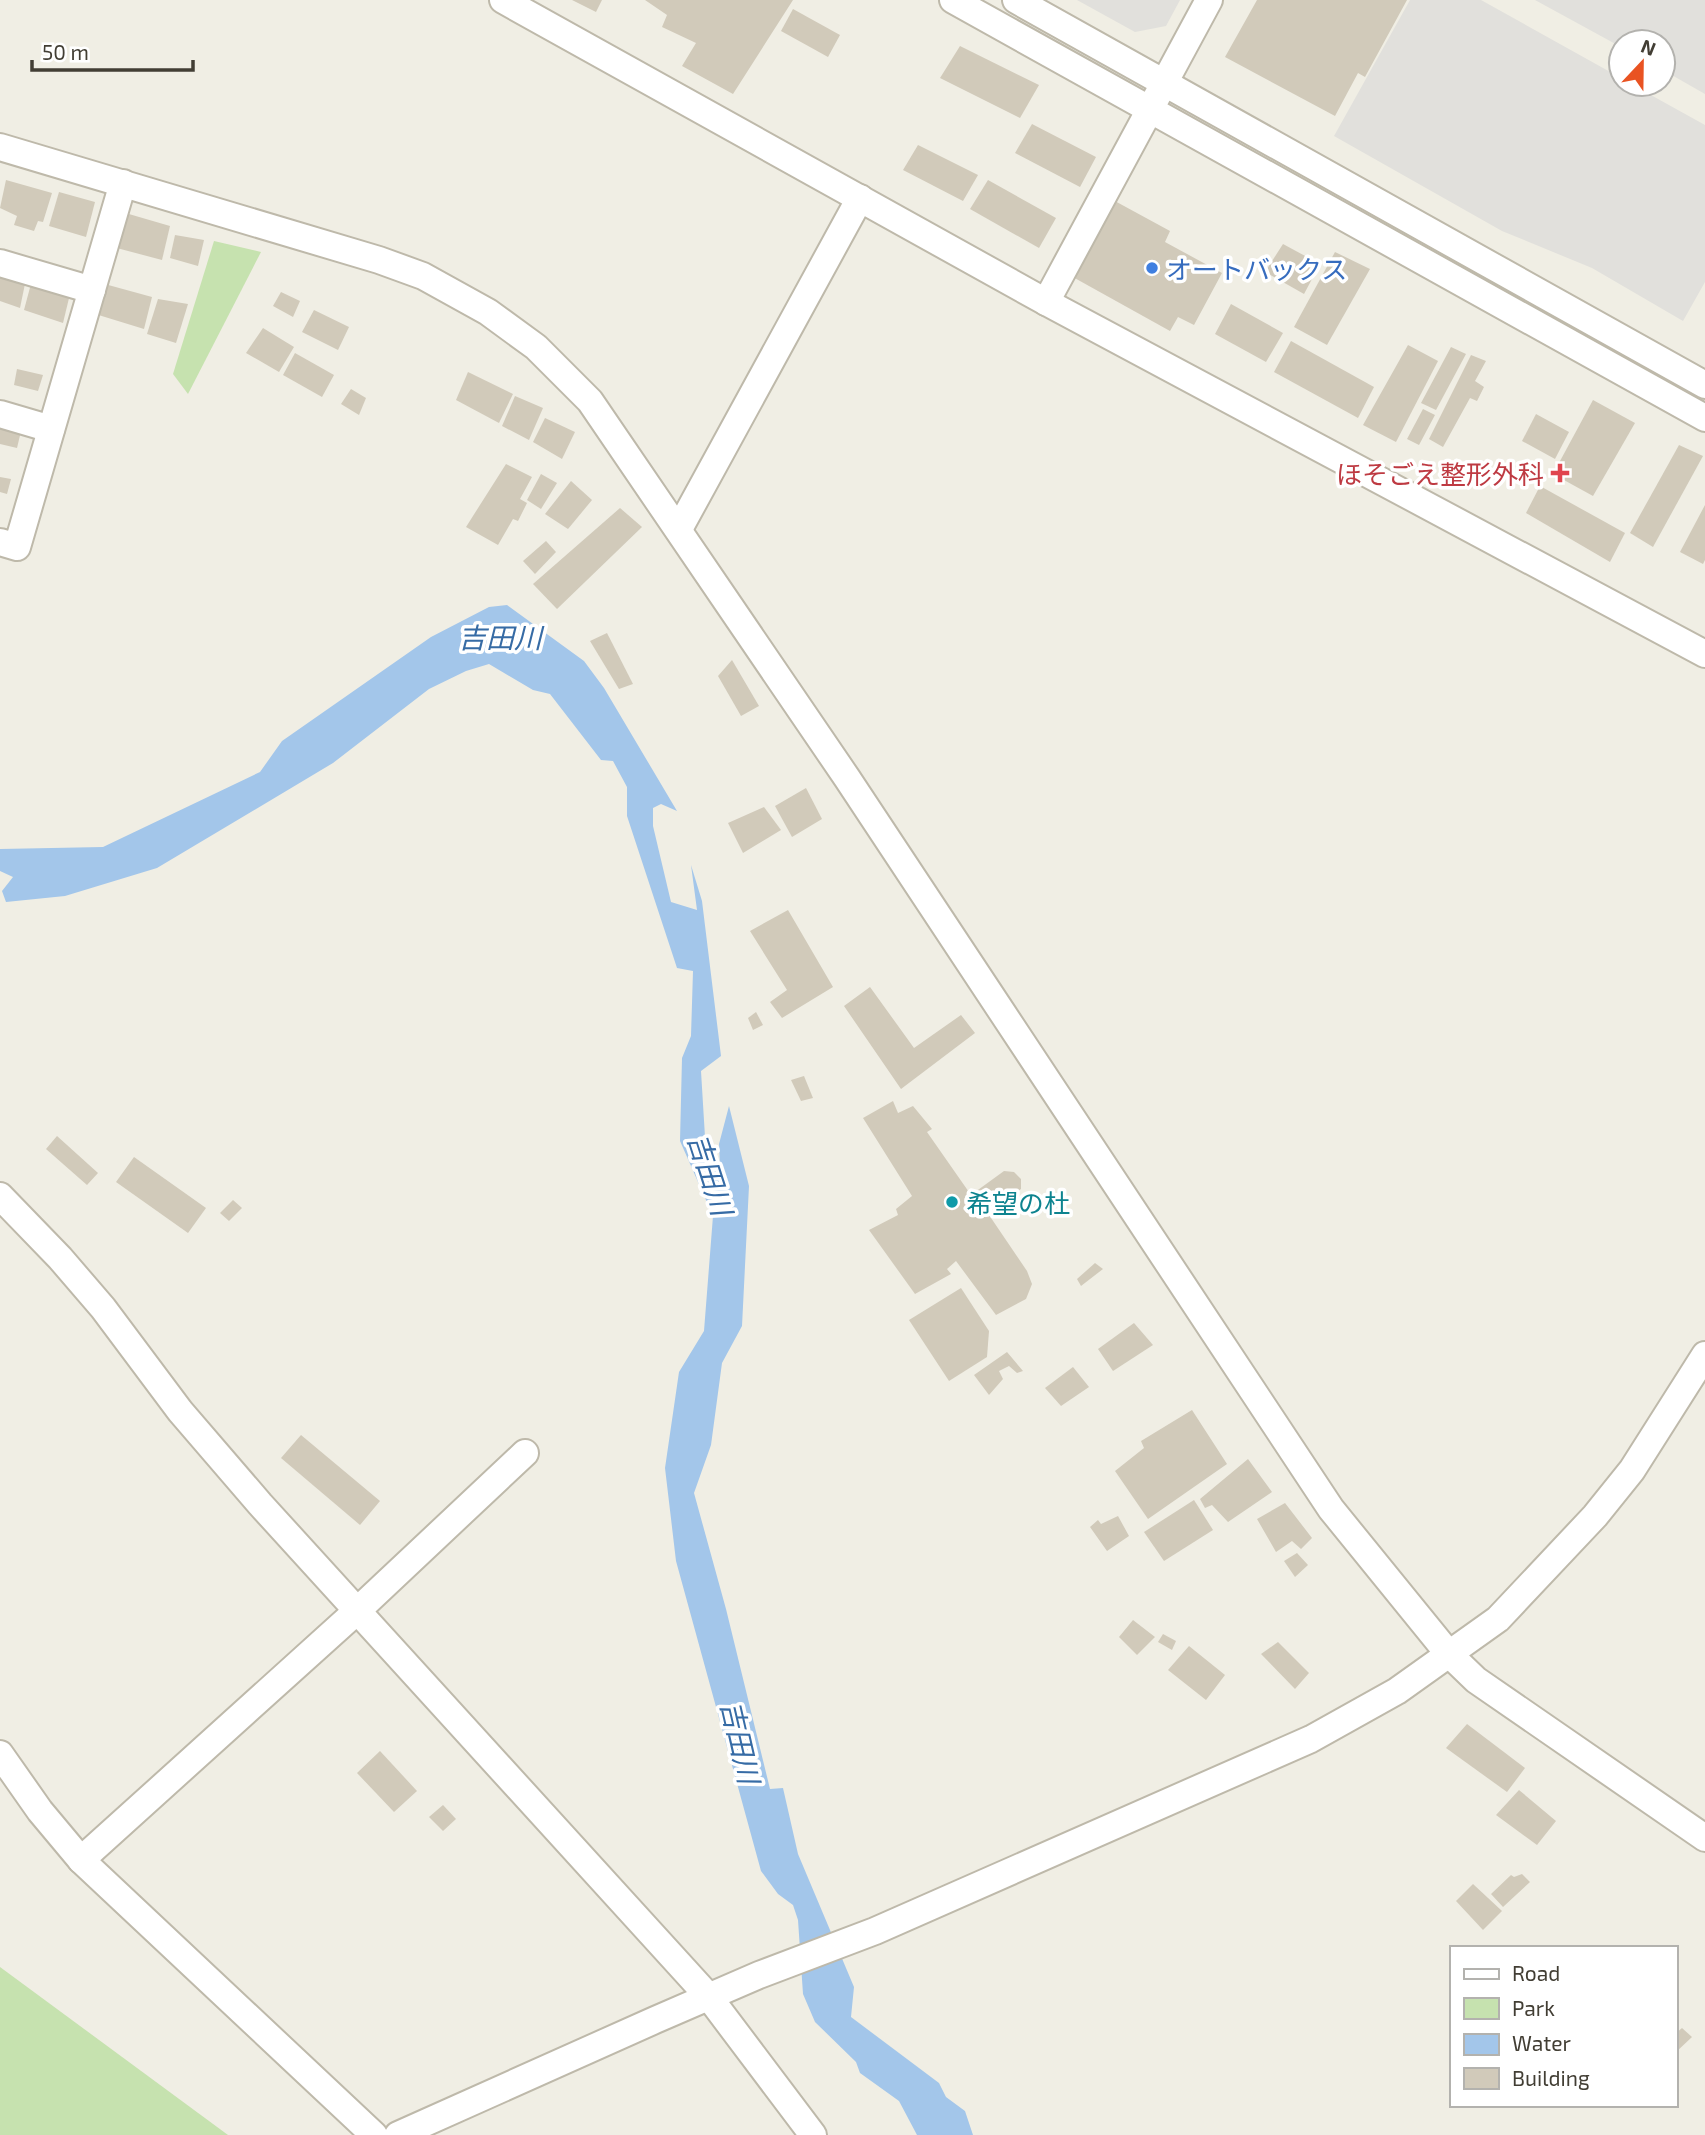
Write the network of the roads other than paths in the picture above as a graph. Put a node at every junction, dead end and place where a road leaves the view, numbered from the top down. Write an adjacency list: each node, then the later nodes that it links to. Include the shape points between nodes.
1 (503, 0): 9 (street)
2 (953, 0): 6 (street)
3 (1016, 0): 5 (street)
4 (1209, 0): 5 (street)
5 (1164, 82): 6 (street); 13 (street)
6 (1149, 109): 12 (street); 15 (street)
7 (0, 147): 8 (street)
8 (123, 183): 11 (street); 17 (street, via 379,260 423,276 488,312 536,347 590,401)
9 (860, 198): 12 (street); 17 (street)
10 (0, 263): 11 (street)
11 (92, 290): 16 (street)
12 (1046, 302): 19 (street)
13 (1705, 385)
14 (0, 414): 16 (street)
15 (1705, 418)
16 (51, 429): 18 (street, via 17,547)
17 (679, 529): 24 (street, via 1331,1509)
18 (0, 542)
19 (1705, 654)
20 (0, 1196): 23 (street, via 60,1258 180,1411)
21 (1705, 1355): 24 (street, via 1632,1469 1595,1516 1498,1619)
22 (525, 1452): 23 (street)
23 (358, 1610): 27 (street); 28 (street)
24 (1448, 1654): 26 (street, via 1476,1681); 28 (street, via 1397,1691 1311,1739 875,1930)
25 (0, 1754): 27 (street)
26 (1705, 1838)
27 (81, 1860): 29 (street)
28 (709, 1997): 30 (street); 31 (street)
29 (373, 2135)
30 (398, 2135)
31 (813, 2135)

